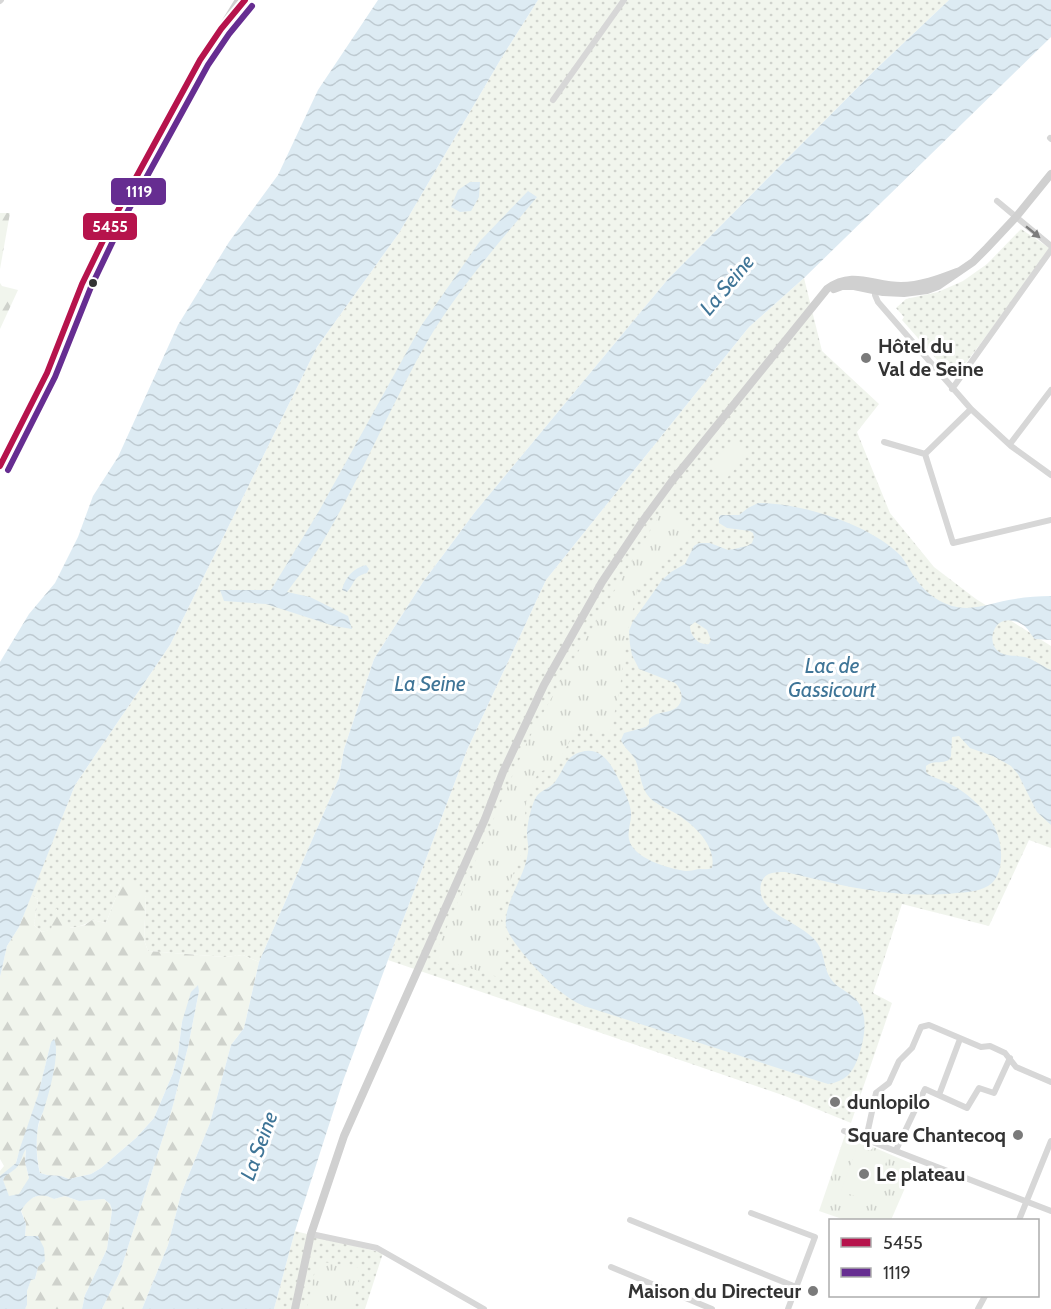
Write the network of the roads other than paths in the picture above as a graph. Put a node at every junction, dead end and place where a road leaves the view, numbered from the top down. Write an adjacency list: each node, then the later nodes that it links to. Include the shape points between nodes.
1 (239, 0): 4 (main road)
2 (245, 0): 4 (main road)
3 (624, 0): 5 (street)
4 (233, 12): 18 (main road, via 176,103 99,249 47,373)
5 (553, 100)
6 (1051, 174): 8 (main road)
7 (997, 201): 8 (street)
8 (1016, 218): 9 (street, one-way to 9); 10 (main road, via 973,262)
9 (1051, 248): 12 (street)
10 (957, 272): 11 (main road, via 930,282 897,286); 11 (main road, via 934,288)
11 (884, 295): 12 (street); 34 (main road, via 855,279 826,289 672,481 602,582 548,676 503,772 348,1125)
12 (952, 389): 14 (street)
13 (1051, 390): 16 (street)
14 (970, 409): 16 (street); 17 (street)
15 (884, 442): 17 (street)
16 (1010, 444): 19 (street)
17 (925, 454): 20 (street, via 953,543)
18 (0, 466)
19 (1051, 475)
20 (1051, 520)
21 (960, 1039): 22 (street, via 981,1047 990,1046); 24 (street); 26 (street, via 929,1025 921,1027 890,1083 876,1093)
22 (1010, 1058): 23 (street, via 1016,1067); 24 (street, via 994,1093 979,1088 968,1108)
23 (1051, 1082)
24 (939, 1095): 28 (street, via 925,1089)
25 (844, 1131): 26 (street)
26 (866, 1139): 28 (street)
27 (1051, 1141): 29 (street)
28 (896, 1150): 29 (street)
29 (1027, 1202): 30 (street); 32 (street)
30 (1051, 1211)
31 (751, 1213): 36 (street, via 815,1237)
32 (1020, 1219)
33 (630, 1220): 36 (street)
34 (311, 1234): 37 (main road); 38 (street, via 377,1248)
35 (611, 1267): 39 (street)
36 (796, 1287): 40 (street)
37 (296, 1309)
38 (483, 1309)
39 (712, 1309)
40 (788, 1309)

